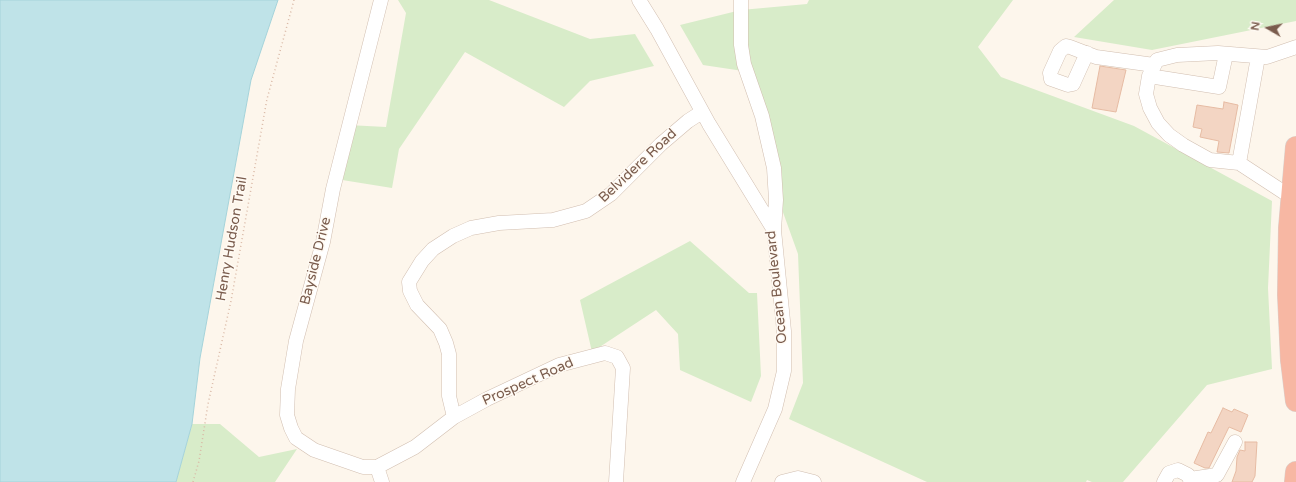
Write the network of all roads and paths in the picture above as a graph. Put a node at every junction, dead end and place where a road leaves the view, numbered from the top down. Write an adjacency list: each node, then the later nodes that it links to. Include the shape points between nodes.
1 (294, 0): 21 (path, Henry Hudson Trail, via 267,99 232,301)
2 (381, 0): 18 (street, Bayside Drive, via 333,189 323,242 296,341 288,389 287,415 291,428 302,443 314,450 363,467)
3 (639, 0): 10 (street, Ocean Boulevard)
4 (741, 0): 14 (street, via 741,45 744,64 762,116 774,168)
5 (1296, 47): 8 (street, via 1267,57)
6 (1088, 53): 9 (street)
7 (1226, 54): 8 (street); 9 (street, via 1177,55 1157,60); 9 (street, via 1219,87)
8 (1258, 57): 12 (street)
9 (1152, 71): 12 (street, via 1146,94 1158,123 1169,135 1210,160)
10 (702, 112): 14 (street, Ocean Boulevard); 16 (street, Belvidere Road, via 661,144 611,194 586,210 553,220 499,223 471,228 433,249 422,260 412,274 409,282 410,291 417,305 440,329 446,343 449,396)
11 (1296, 147): 13 (highway)
12 (1239, 163): 13 (street)
13 (1291, 197): 15 (highway, via 1288,295)
14 (774, 230): 24 (street, Ocean Boulevard, via 784,331 784,371 775,409)
15 (1296, 401)
16 (454, 417): 18 (street, Prospect Road, via 415,447); 23 (street, Prospect Road, via 559,365 601,353 610,354 620,361 623,368)
17 (1235, 442): 20 (street, via 1217,475)
18 (377, 467): 22 (street)
19 (1296, 472): 28 (highway)
20 (1190, 481): 27 (street, via 1188,475 1178,470 1168,473)
21 (193, 482)
22 (382, 482)
23 (616, 482)
24 (743, 482)
25 (782, 482): 26 (street, via 798,478)
26 (814, 482)
27 (1164, 482)
28 (1294, 482)

